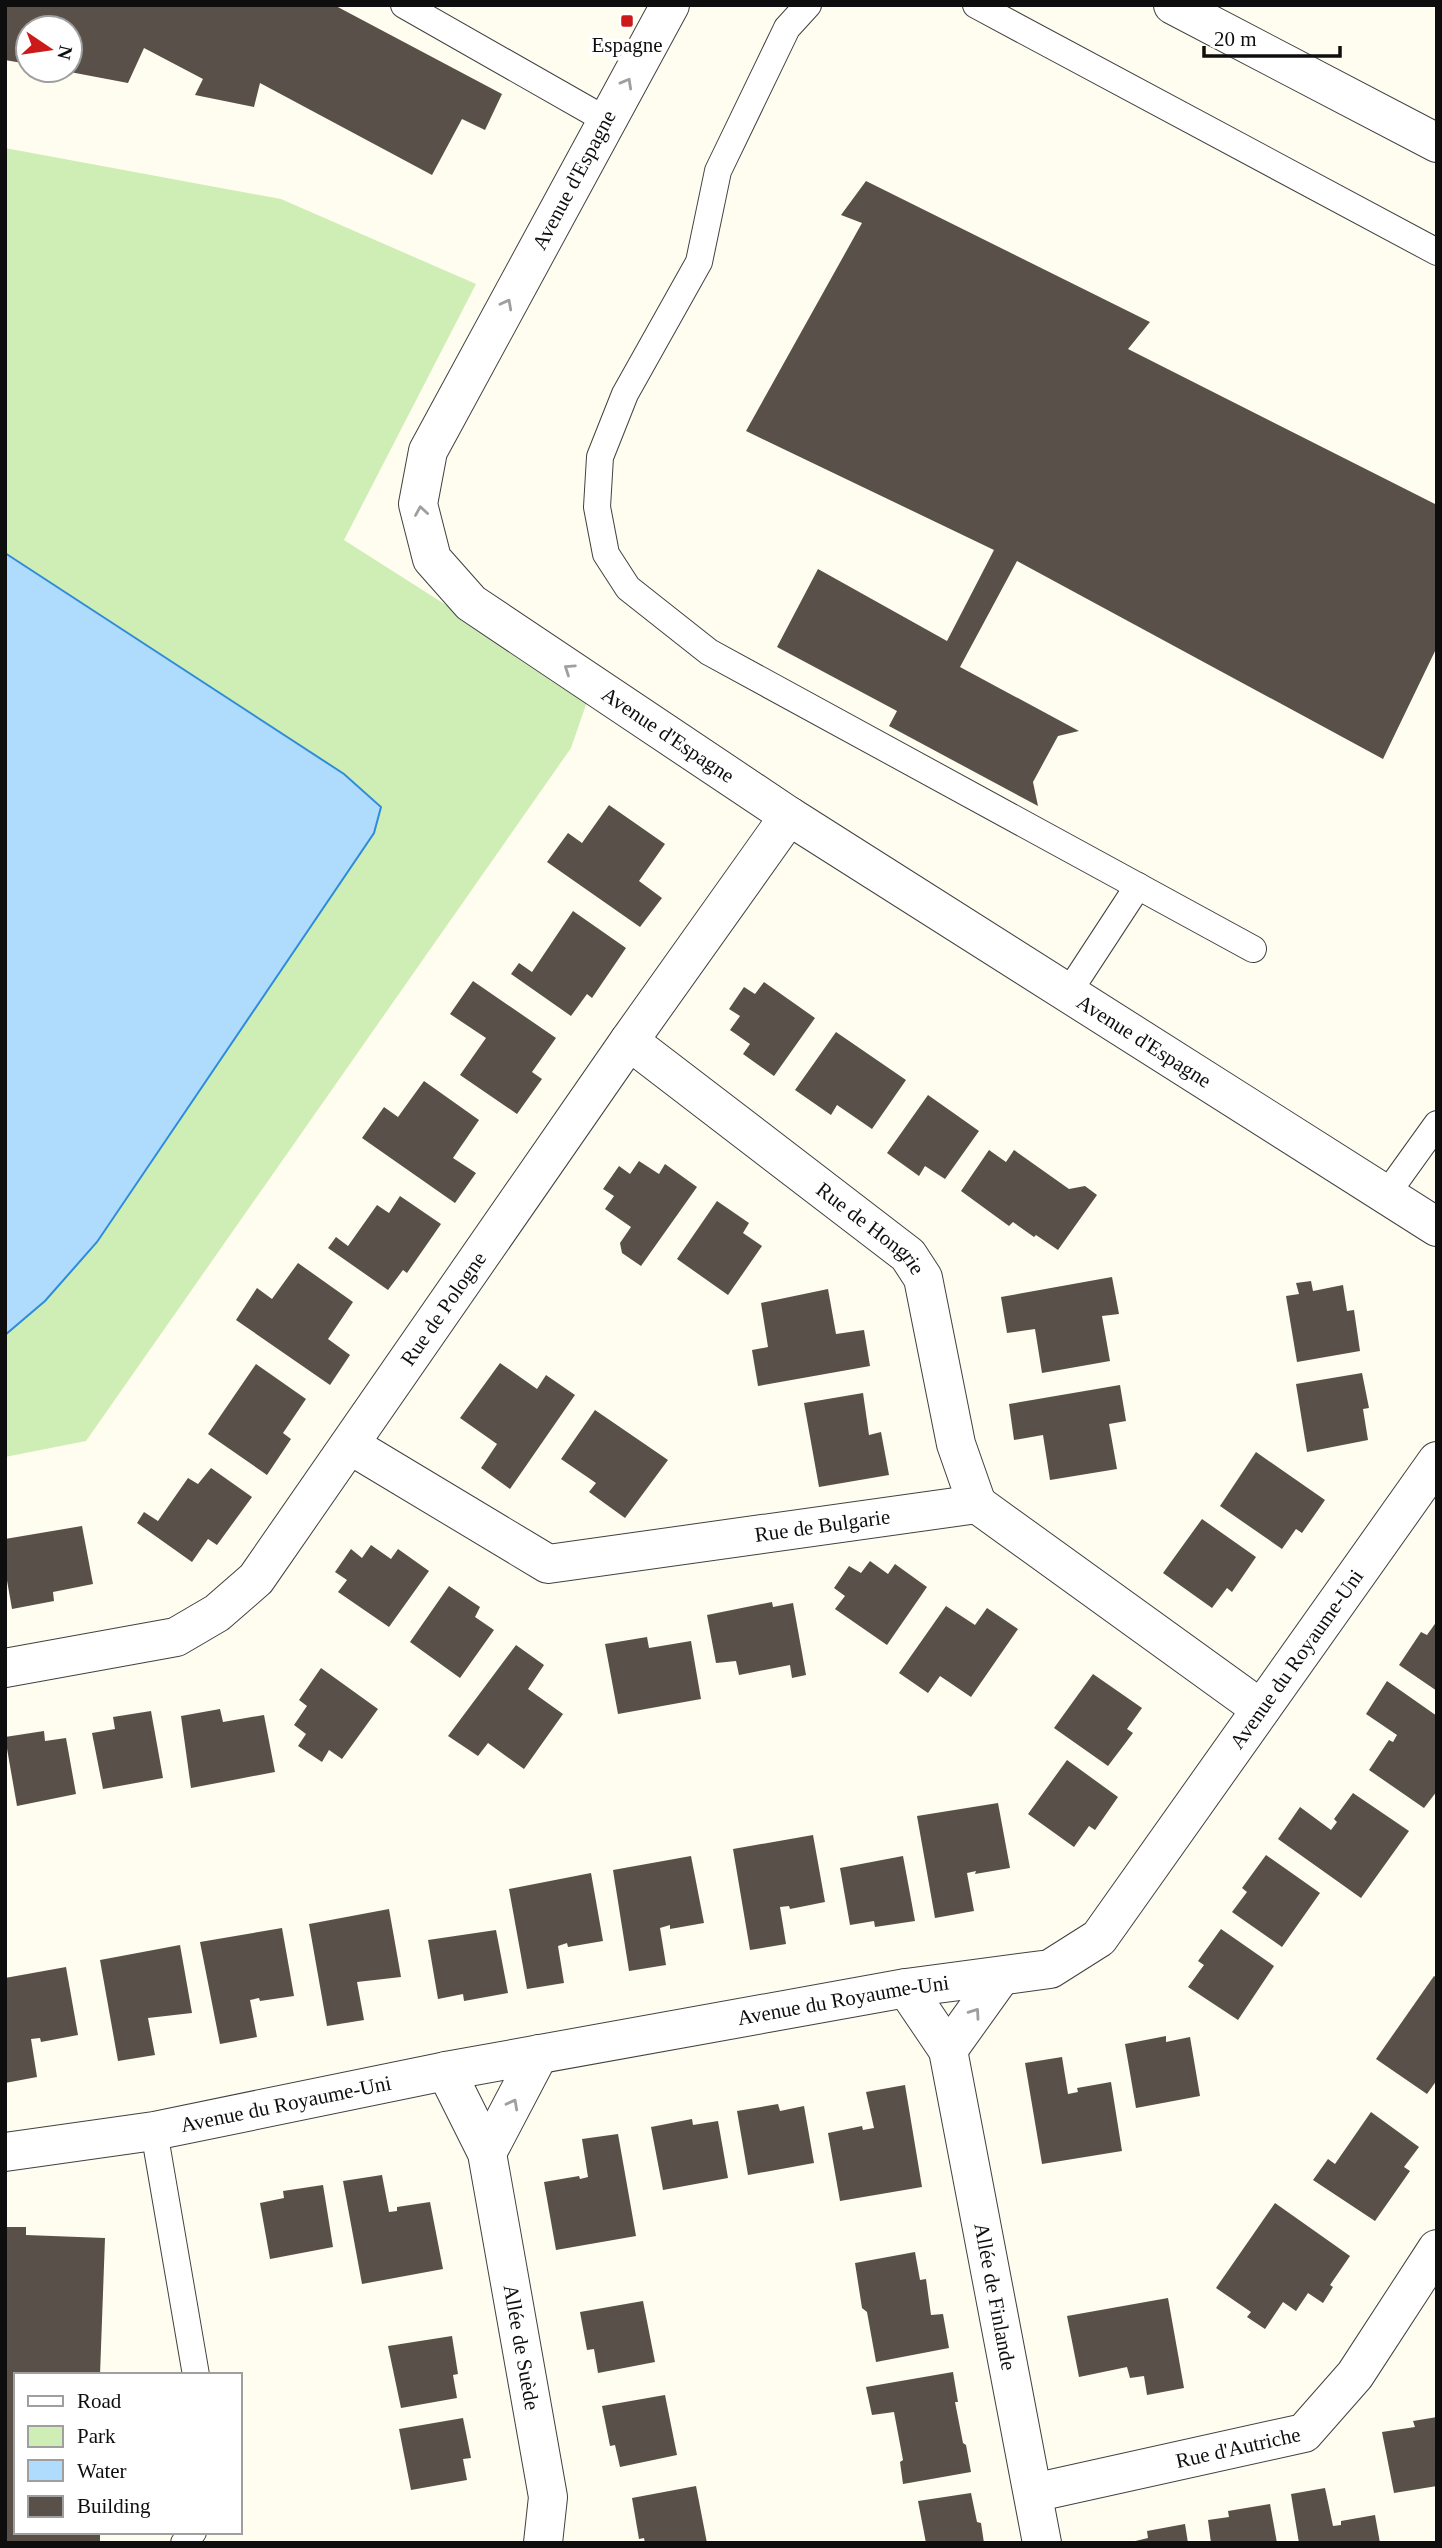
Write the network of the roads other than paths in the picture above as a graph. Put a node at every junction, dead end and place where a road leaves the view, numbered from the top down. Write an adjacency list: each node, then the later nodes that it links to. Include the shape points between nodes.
1 (404, 5): 6 (lane)
2 (670, 5): 6 (street, Avenue d'Espagne, one-way to 2)
3 (808, 5): 10 (lane, via 788,28 718,171 699,262 625,394 600,457 597,507 606,554 628,588 709,652)
4 (976, 5): 8 (lane)
5 (1173, 5): 7 (street)
6 (606, 120): 9 (street, Avenue d'Espagne, one-way to 6, via 471,603 432,559 418,503 428,451)
7 (1437, 143)
8 (1437, 252)
9 (789, 816): 12 (street, Avenue d'Espagne); 13 (street, Rue de Pologne)
10 (1138, 887): 11 (lane); 12 (lane)
11 (1253, 949)
12 (1068, 993): 15 (street, Avenue d'Espagne)
13 (629, 1041): 17 (street, Rue de Pologne); 19 (street, Rue de Hongrie, via 908,1255 923,1278 956,1444)
14 (1437, 1124): 15 (lane)
15 (1386, 1195): 16 (street, Avenue d'Espagne)
16 (1437, 1227)
17 (350, 1445): 19 (street, Rue de Bulgarie, via 548,1564); 20 (street, Rue de Pologne, via 256,1579 217,1613 176,1637)
18 (1437, 1461): 21 (street, Avenue du Royaume-Uni)
19 (977, 1504): 21 (street)
20 (5, 1668)
21 (1261, 1709): 22 (street, Avenue du Royaume-Uni, via 1099,1938 1050,1969)
22 (1001, 1976): 23 (street, Avenue du Royaume-Uni); 24 (street, one-way to 22)
23 (906, 1988): 24 (street, Allée de Finlande); 25 (street, Avenue du Royaume-Uni)
24 (948, 2050): 32 (street, Allée de Finlande)
25 (539, 2054): 26 (street, Avenue du Royaume-Uni); 29 (street, one-way to 25)
26 (446, 2071): 27 (street, Avenue du Royaume-Uni); 29 (street, Allée de Suède)
27 (154, 2131): 28 (street, Avenue du Royaume-Uni); 31 (lane)
28 (5, 2152)
29 (487, 2153): 33 (street, Allée de Suède, via 548,2497)
30 (1437, 2249): 32 (street, Rue d'Autriche, via 1355,2375 1304,2433)
31 (197, 2373)
32 (1033, 2493): 34 (street, Allée de Finlande)
33 (543, 2543)
34 (1042, 2543)

